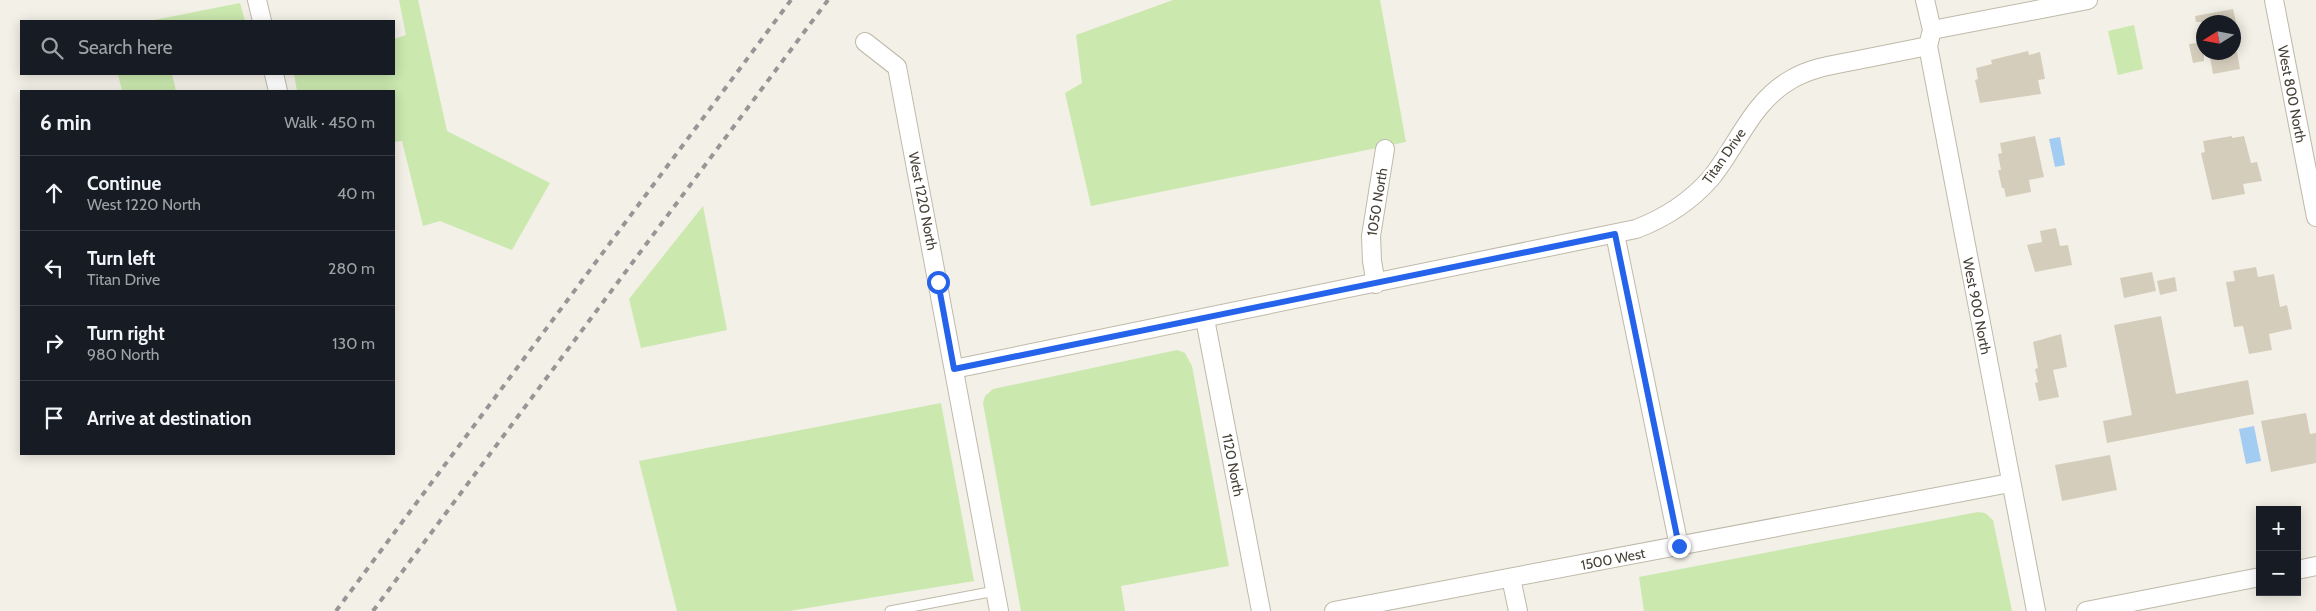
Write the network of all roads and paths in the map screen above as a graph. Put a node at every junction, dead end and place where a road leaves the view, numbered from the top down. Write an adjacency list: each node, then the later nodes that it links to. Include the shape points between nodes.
1 (257, 0): 5 (street)
2 (1925, 0): 6 (street, West 900 North)
3 (2088, 0): 6 (street, Titan Drive)
4 (2274, 0): 11 (street, West 800 North)
5 (262, 20)
6 (1930, 38): 12 (street, Titan Drive, via 1810,70 1791,79 1767,97 1695,195 1657,221); 16 (street, West 900 North)
7 (866, 42): 15 (street, West 1220 North, via 897,67)
8 (274, 75): 9 (street)
9 (278, 90)
10 (1385, 149): 13 (street, 1050 North, via 1371,236)
11 (2316, 217)
12 (1615, 234): 13 (street, Titan Drive); 17 (street)
13 (1376, 284): 14 (street, Titan Drive)
14 (1205, 319): 15 (street, Titan Drive); 25 (street, 1120 North)
15 (954, 369): 22 (street, West 1220 North)
16 (2010, 483): 17 (street, 1500 West); 28 (street, West 900 North)
17 (1679, 546): 20 (street, 1500 West)
18 (2316, 566): 19 (street)
19 (2301, 569)
20 (1512, 578): 26 (street, 1500 West); 27 (street)
21 (2256, 578): 29 (street)
22 (995, 591): 23 (lane); 24 (street, West 1220 North)
23 (890, 611)
24 (999, 611)
25 (1261, 611)
26 (1334, 611)
27 (1518, 611)
28 (2036, 611)
29 (2086, 611)

